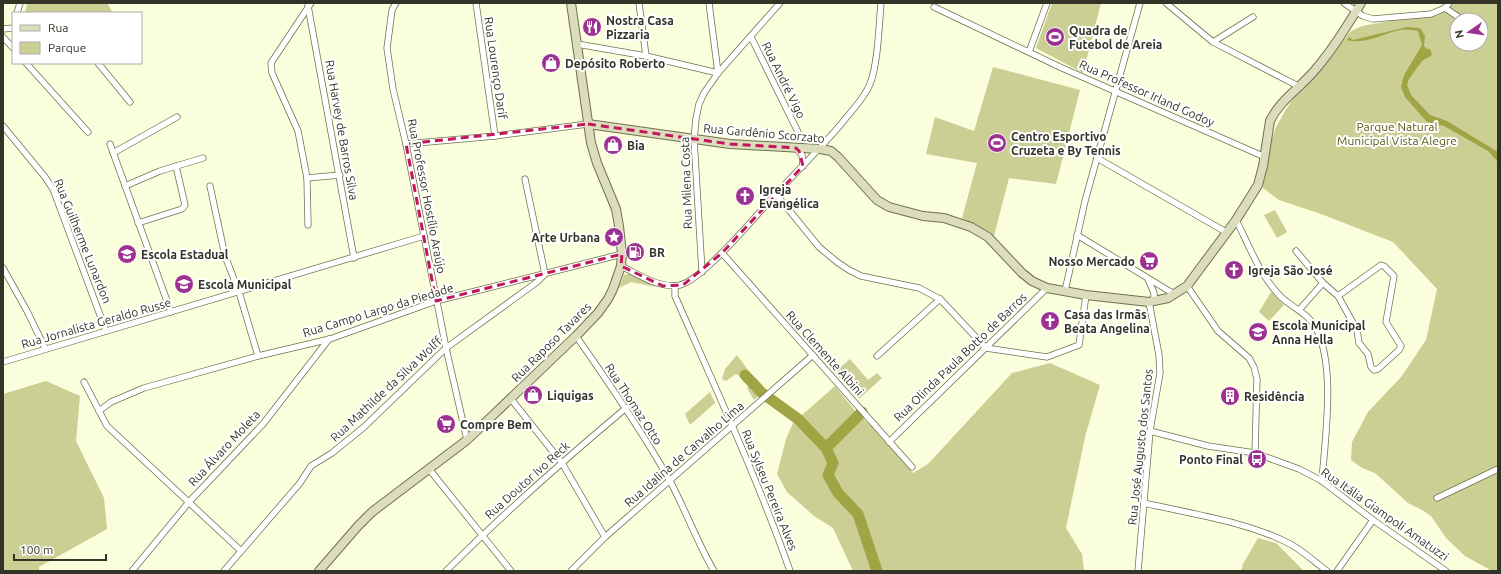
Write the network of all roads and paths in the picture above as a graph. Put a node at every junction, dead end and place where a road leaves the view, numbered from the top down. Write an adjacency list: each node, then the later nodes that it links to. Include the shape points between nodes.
1 (396, 3): 40 (street, Rua Professor Hostílio Araújo, via 392,10 387,48 393,89)
2 (476, 3): 37 (street, Rua Lourenço Darif)
3 (571, 3): 22 (street, Rua Raposo Tavares)
4 (639, 3): 25 (street)
5 (709, 3): 28 (street)
6 (780, 3): 20 (street, Rua Milena Costa)
7 (881, 3): 42 (street, via 875,64 870,82 863,98)
8 (1047, 3): 24 (street)
9 (1140, 3): 30 (street)
10 (1166, 3): 21 (street)
11 (1344, 3): 16 (street)
12 (1361, 3): 16 (street, Rua Gardênio Scorzato)
13 (310, 5): 49 (street, Rua Harvey de Barros Silva); 50 (street, via 271,63 272,73 298,131)
14 (1447, 5): 16 (street, via 1431,14 1373,19); 17 (street)
15 (934, 7): 24 (street, Rua Professor Irland Godoy)
16 (1356, 12): 29 (street, Rua Gardênio Scorzato)
17 (1454, 12)
18 (1253, 17): 21 (street)
19 (3, 37): 23 (street)
20 (751, 37): 28 (street, Rua Milena Costa); 36 (street, Rua André Vigo)
21 (1213, 42): 29 (street)
22 (577, 44): 25 (street); 33 (street, Rua Raposo Tavares)
23 (12, 47)
24 (1029, 52): 30 (street, Rua Professor Irland Godoy)
25 (646, 56): 28 (street)
26 (27, 64): 35 (street)
27 (99, 64): 31 (street)
28 (718, 73): 38 (street, Rua Milena Costa, via 704,93 700,104)
29 (1300, 87): 44 (street, Rua Gardênio Scorzato, via 1282,103 1270,121)
30 (1115, 91): 44 (street, Rua Professor Irland Godoy); 46 (street)
31 (130, 102)
32 (177, 117): 43 (street)
33 (588, 124): 37 (street, Rua Gardênio Scorzato); 38 (street, Rua Gardênio Scorzato); 63 (street, Rua Raposo Tavares, via 597,163 616,209)
34 (3, 126): 84 (street, Rua Guilherme Lunardon, via 53,190)
35 (88, 132)
36 (798, 132)
37 (495, 136): 40 (street, Rua Gardênio Scorzato)
38 (694, 139): 41 (street, Rua Gardênio Scorzato); 67 (street, Rua Milena Costa)
39 (110, 144): 43 (street)
40 (406, 144): 60 (street, Rua Professor Hostílio Araújo)
41 (796, 148): 42 (street, Rua Gardênio Scorzato); 48 (street, via 802,155)
42 (820, 149): 48 (street); 73 (street, Rua Gardênio Scorzato, via 831,151 838,157 877,200 889,207 923,216 944,218 972,227 988,237 1022,273)
43 (113, 153): 52 (street)
44 (1265, 157): 55 (street, Rua Gardênio Scorzato, via 1258,185)
45 (203, 158): 47 (street)
46 (1097, 158): 58 (street); 59 (street)
47 (176, 166): 52 (street); 56 (street, via 185,205 182,210)
48 (803, 166): 54 (street)
49 (340, 175): 50 (street); 64 (street, Rua Harvey de Barros Silva)
50 (307, 178): 57 (street)
51 (525, 179): 68 (street)
52 (124, 186): 56 (street)
53 (210, 186): 75 (street, via 225,256)
54 (776, 194): 62 (street); 79 (street, via 819,247 849,270 861,276 919,288)
55 (1236, 220): 58 (street, Rua Gardênio Scorzato); 82 (street, via 1264,276 1280,296)
56 (138, 223): 83 (street)
57 (308, 225)
58 (1226, 232): 72 (street, Rua Gardênio Scorzato)
59 (1077, 235): 69 (street); 74 (street)
60 (424, 236): 64 (street, Rua Jornalista Geraldo Russe); 80 (street, Rua Professor Hostílio Araújo)
61 (1296, 251): 70 (street)
62 (722, 253): 67 (street); 90 (street, Rua Clemente Albini)
63 (622, 254): 65 (street, Rua Raposo Tavares); 68 (street, Rua Campo Largo da Piedade)
64 (354, 258): 75 (street, Rua Jornalista Geraldo Russe)
65 (621, 266): 71 (street, via 663,286); 85 (street, Rua Raposo Tavares, via 608,299)
66 (3, 268): 87 (street)
67 (702, 272): 71 (street)
68 (545, 274): 80 (street, Rua Campo Largo da Piedade); 88 (street, Rua Mathilde da Silva Wolff, via 538,282)
69 (1147, 277): 76 (street); 81 (street, Rua José Augusto dos Santos, via 1154,293)
70 (1324, 284): 78 (street); 82 (street)
71 (675, 286): 98 (street, Rua Sylseu Pereira Alves, via 675,296)
72 (1187, 286): 76 (street, Rua Gardênio Scorzato); 102 (street, via 1218,331 1249,358 1254,367 1257,379)
73 (1047, 288): 74 (street, Rua Gardênio Scorzato); 89 (street, Rua Olinda Paula Botto de Barros)
74 (1065, 291): 77 (street, Rua Gardênio Scorzato)
75 (239, 292): 83 (street, Rua Jornalista Geraldo Russe); 91 (street)
76 (1174, 294): 81 (street, Rua Gardênio Scorzato)
77 (1086, 295): 81 (street, Rua Gardênio Scorzato); 89 (street, via 1079,345 1047,357)
78 (1338, 296): 78 (street, via 1357,330 1359,343 1368,354 1372,367 1374,370 1378,369 1401,346 1386,322 1394,276 1381,266)
79 (940, 299): 89 (street); 92 (street)
80 (436, 301): 86 (street, Rua Campo Largo da Piedade); 88 (street, Rua Professor Hostílio Araújo)
81 (1152, 302): 99 (street, Rua José Augusto dos Santos, via 1160,373)
82 (1299, 310): 107 (street, via 1315,327 1328,373)
83 (171, 312): 84 (street, Rua Jornalista Geraldo Russe)
84 (106, 331): 87 (street, Rua Jornalista Geraldo Russe)
85 (576, 336): 95 (street, Rua Raposo Tavares); 96 (street, Rua Thomaz Otto)
86 (330, 338): 91 (street, Rua Campo Largo da Piedade); 110 (street, Rua Álvaro Moleta, via 263,424)
87 (45, 348): 93 (street, Rua Jornalista Geraldo Russe)
88 (446, 348): 100 (street, Rua Professor Hostílio Araújo); 115 (street, Rua Mathilde da Silva Wolff, via 364,427 311,466 300,483)
89 (986, 348): 101 (street, Rua Olinda Paula Botto de Barros)
90 (813, 355): 98 (street, Rua Idalina de Carvalho Lima); 101 (street, Rua Clemente Albini)
91 (258, 356): 97 (street, Rua Campo Largo da Piedade, via 144,388 111,402)
92 (877, 356)
93 (3, 362)
94 (84, 382): 97 (street)
95 (511, 399): 100 (street, Rua Raposo Tavares); 103 (street)
96 (626, 408): 103 (street, Rua Doutor Ivo Reck); 108 (street, Rua Thomaz Otto)
97 (99, 411): 110 (street, via 107,426)
98 (732, 427): 108 (street, Rua Idalina de Carvalho Lima); 123 (street, Rua Sylseu Pereira Alves)
99 (1150, 431): 102 (street, Rua Itália Giampoli Amatuzzi, via 1208,446); 111 (street, Rua José Augusto dos Santos)
100 (467, 440): 105 (street, Rua Raposo Tavares)
101 (889, 442): 104 (street, Rua Clemente Albini)
102 (1255, 453): 107 (street, Rua Itália Giampoli Amatuzzi, via 1299,469)
103 (562, 463): 113 (street, Rua Doutor Ivo Reck); 114 (street)
104 (912, 467)
105 (429, 468): 113 (street); 118 (street, Rua Raposo Tavares, via 372,512)
106 (1498, 469): 109 (street)
107 (1322, 481): 112 (street, Rua Itália Giampoli Amatuzzi)
108 (670, 482): 114 (street, Rua Idalina de Carvalho Lima); 122 (street, Rua Thomaz Otto)
109 (1437, 498)
110 (189, 502): 115 (street); 116 (street, Rua Álvaro Moleta)
111 (1144, 503): 124 (street, Rua José Augusto dos Santos); 125 (street, via 1242,525 1268,534 1293,545)
112 (1373, 520): 126 (street); 127 (street, Rua Itália Giampoli Amatuzzi)
113 (482, 535): 119 (street, Rua Doutor Ivo Reck); 120 (street)
114 (606, 537): 121 (street, Rua Idalina de Carvalho Lima)
115 (240, 550): 117 (street, Rua Mathilde da Silva Wolff)
116 (132, 571)
117 (224, 571)
118 (319, 571)
119 (446, 571)
120 (511, 571)
121 (571, 571)
122 (714, 571)
123 (790, 571)
124 (1138, 571)
125 (1327, 571)
126 (1337, 571)
127 (1446, 571)

